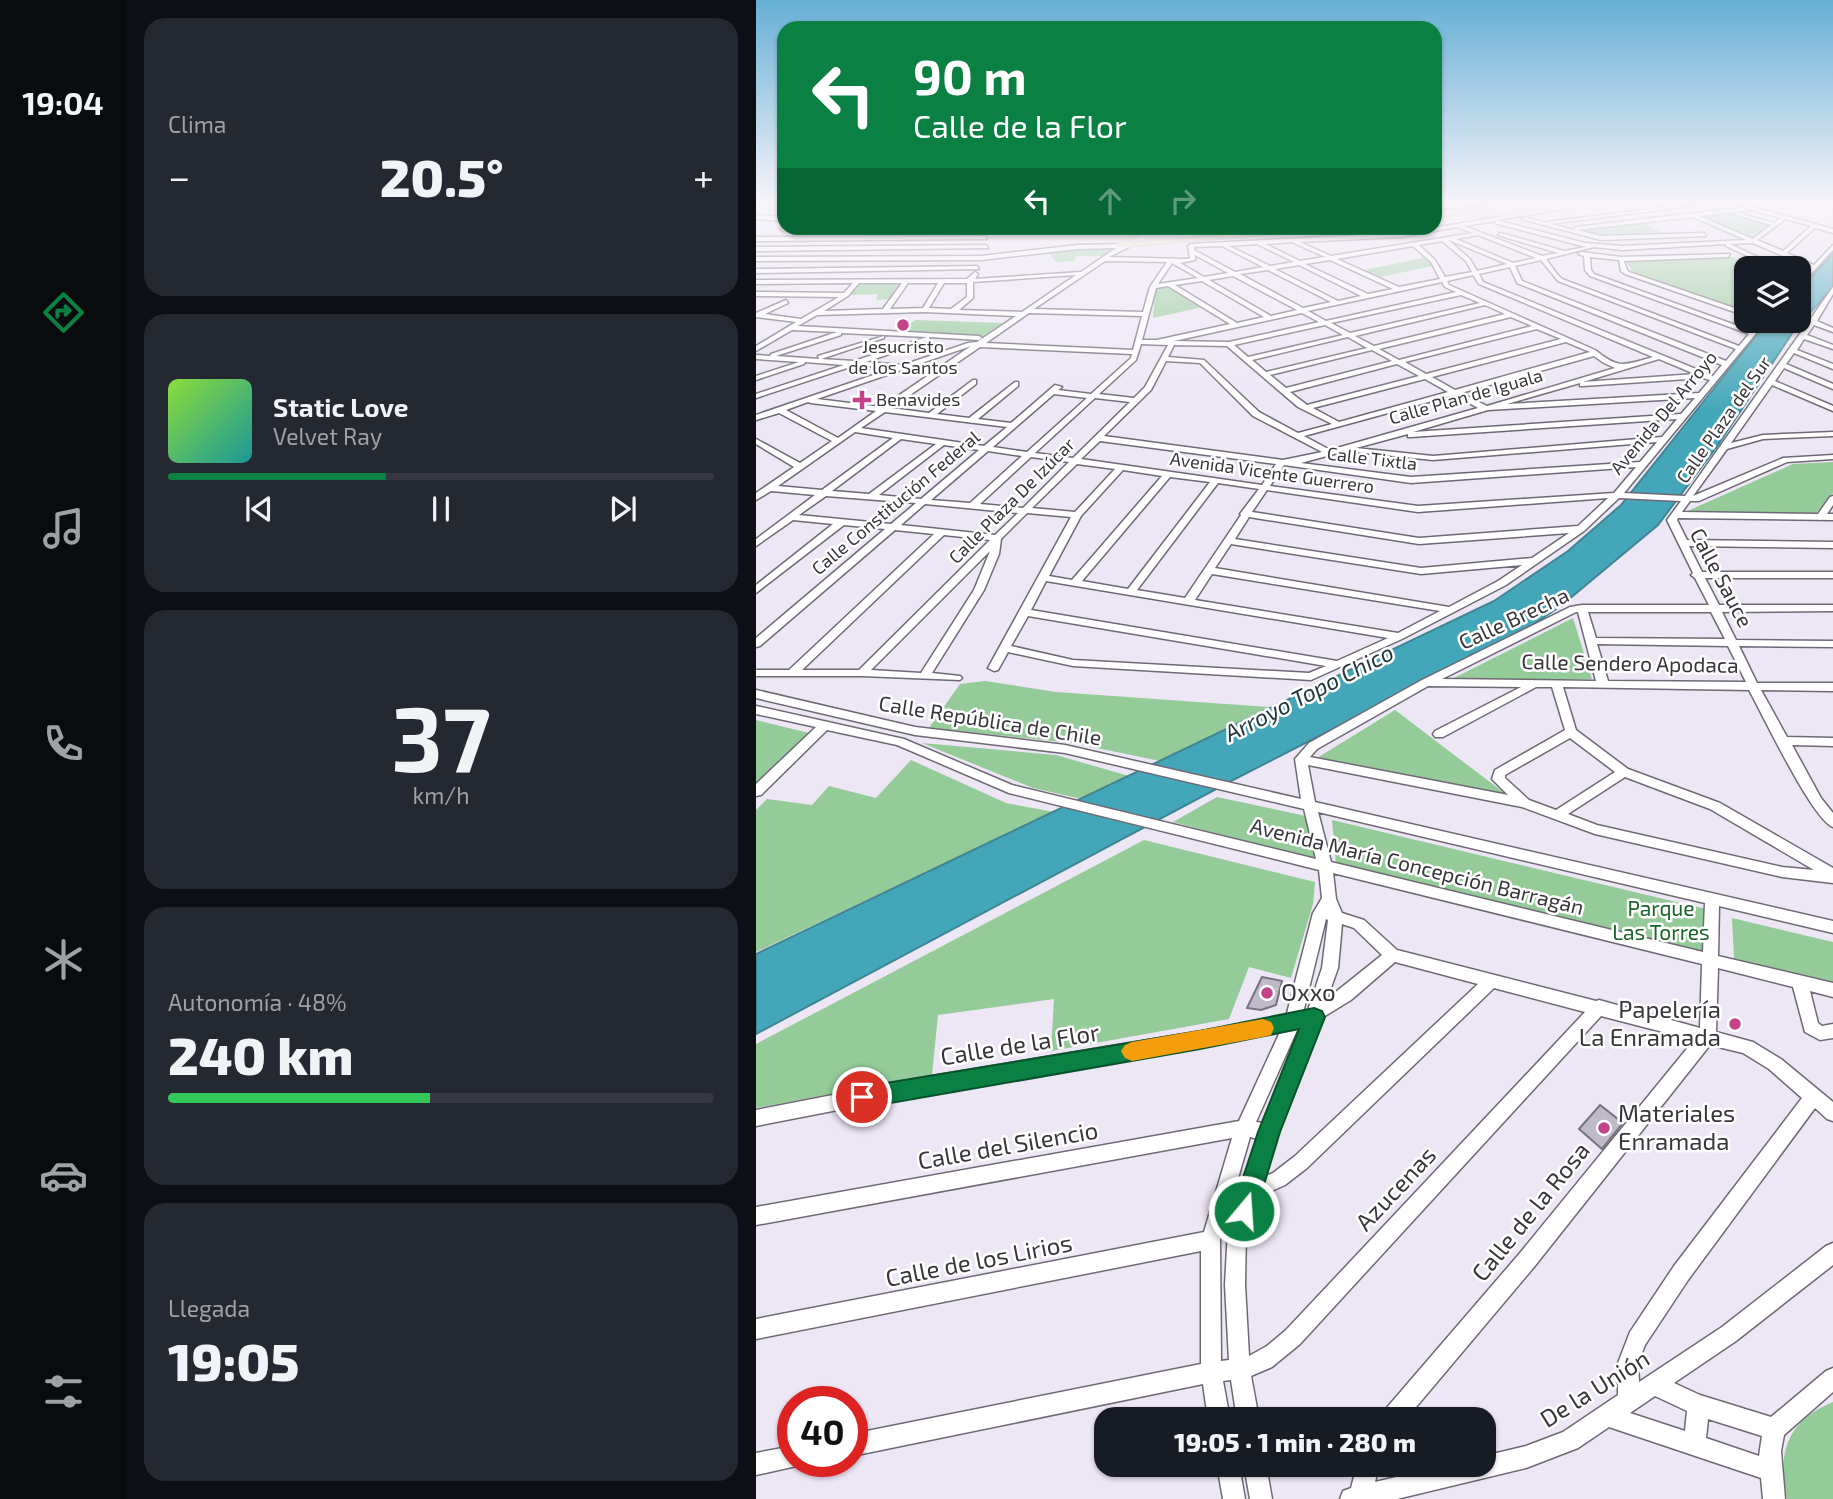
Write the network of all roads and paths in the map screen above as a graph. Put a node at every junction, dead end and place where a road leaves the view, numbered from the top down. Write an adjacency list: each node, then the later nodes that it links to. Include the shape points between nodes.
1 (817, 271): 28 (street)
2 (899, 271): 30 (street)
3 (976, 271): 24 (street)
4 (1022, 271): 22 (street)
5 (1088, 271): 19 (street)
6 (1165, 271): 33 (street)
7 (1189, 271): 23 (street)
8 (1232, 271): 20 (street)
9 (1248, 271): 20 (street)
10 (1273, 271): 43 (street)
11 (1316, 271): 40 (street)
12 (1360, 271): 34 (street)
13 (1438, 271): 27 (street)
14 (1485, 271): 21 (street)
15 (1514, 271): 45 (street, via 1519,282)
16 (1551, 271): 41 (street, via 1557,278)
17 (1590, 271): 35 (street)
18 (1625, 271): 49 (street)
19 (1085, 273): 22 (street); 52 (street)
20 (1235, 273): 23 (street); 50 (street)
21 (1477, 273): 27 (street); 53 (street, via 1485,286)
22 (1025, 275): 24 (street)
23 (1202, 279): 32 (street); 57 (street)
24 (972, 280): 26 (street); 48 (street, via 970,298)
25 (906, 281): 26 (street); 30 (street); 46 (street)
26 (942, 281): 47 (street)
27 (1443, 281): 34 (street); 38 (street)
28 (804, 282): 29 (street); 31 (street)
29 (857, 282): 30 (street); 39 (street)
30 (890, 282)
31 (758, 283)
32 (1169, 284): 33 (street); 63 (street)
33 (1153, 287): 54 (street)
34 (1401, 290): 40 (street)
35 (1636, 291): 41 (street); 64 (street)
36 (1832, 292): 62 (street, Calle Plaza del Sur)
37 (756, 293): 39 (street)
38 (1460, 293): 44 (street); 61 (street)
39 (846, 295): 51 (street)
40 (1368, 297): 43 (street)
41 (1608, 298): 45 (street); 85 (street)
42 (786, 302): 55 (street)
43 (1337, 303): 50 (street)
44 (1483, 304): 56 (street); 71 (street)
45 (1579, 306): 53 (street); 97 (street)
46 (886, 310): 47 (street); 51 (street)
47 (925, 310): 48 (street)
48 (954, 310): 52 (street)
49 (1734, 310)
50 (1304, 311): 57 (street); 61 (street)
51 (814, 313): 59 (street)
52 (1023, 313): 54 (street); 74 (street)
53 (1551, 313): 58 (street); 90 (street)
54 (1146, 314): 77 (street)
55 (757, 315): 59 (street)
56 (1510, 315): 58 (street); 84 (street)
57 (1270, 318): 63 (street)
58 (1521, 320): 65 (street)
59 (801, 321): 66 (street)
60 (1833, 321): 62 (street)
61 (1327, 323): 71 (street); 82 (street)
62 (1815, 323): 67 (street); 73 (street, Calle Plaza del Sur)
63 (1237, 326): 78 (street)
64 (1734, 326)
65 (1536, 327): 75 (street); 96 (street)
66 (790, 328): 68 (street); 86 (street)
67 (1833, 330)
68 (848, 331): 70 (street); 91 (street)
69 (1752, 333): 85 (street, Avenida Del Arroyo)
70 (891, 334): 72 (street); 94 (street)
71 (1349, 335): 84 (street); 93 (street)
72 (935, 336): 74 (street); 95 (street)
73 (1803, 336): 79 (street); 87 (street, Calle Plaza del Sur)
74 (988, 338): 81 (street)
75 (1565, 340): 89 (street); 103 (street)
76 (1833, 340): 79 (street)
77 (1140, 342): 78 (street); 88 (street)
78 (1159, 342): 80 (street)
79 (1821, 342): 83 (street)
80 (1172, 343): 82 (street); 92 (street, Calle Plaza De Izúcar)
81 (978, 344): 88 (street); 99 (street); 120 (street)
82 (1229, 344): 93 (street)
83 (1833, 347)
84 (1374, 348): 96 (street); 102 (street)
85 (1739, 348): 97 (street, Avenida Del Arroyo)
86 (756, 349)
87 (1792, 350): 98 (street, Calle Plaza del Sur); 100 (street)
88 (1137, 352): 115 (street)
89 (1596, 353): 101 (street); 112 (street)
90 (1659, 357): 101 (street, Calle Plan de Iguala); 104 (street)
91 (758, 358): 94 (street)
92 (1163, 359): 117 (street, Calle Plaza De Izúcar, via 1148,388); 132 (street, via 1200,360 1256,414)
93 (1247, 359): 102 (street)
94 (811, 360): 95 (street); 105 (street)
95 (856, 362): 99 (street); 114 (street)
96 (1399, 362): 103 (street); 111 (street)
97 (1726, 364): 104 (street, Avenida Del Arroyo)
98 (1782, 365): 107 (street, Calle Plaza del Sur); 110 (street)
99 (907, 367): 116 (street)
100 (1833, 367)
101 (1621, 368): 109 (street, Calle Plan de Iguala)
102 (1266, 374): 111 (street)
103 (1425, 376): 112 (street); 118 (street)
104 (1708, 377): 109 (street); 113 (street, Avenida Del Arroyo)
105 (756, 378)
106 (973, 382): 123 (street)
107 (1770, 382): 121 (street); 139 (street, Calle Plaza del Sur)
108 (1015, 384): 126 (street)
109 (1562, 385): 119 (street, Calle Plan de Iguala)
110 (1833, 387)
111 (1284, 391): 118 (street)
112 (1454, 392): 119 (street); 127 (street)
113 (1701, 395): 119 (street); 124 (street, Avenida Del Arroyo)
114 (756, 396)
115 (1092, 396): 117 (street); 128 (street, Calle Constitución Federal, via 1055,389); 143 (street)
116 (807, 400): 120 (street); 122 (street)
117 (1135, 400): 134 (street, Calle Plaza De Izúcar)
118 (1306, 408): 127 (street)
119 (1484, 408): 130 (street, Calle Plan de Iguala)
120 (887, 409): 123 (street); 129 (street)
121 (1833, 409)
122 (780, 410): 125 (street); 136 (street)
123 (932, 414): 126 (street)
124 (1683, 416): 130 (street); 135 (street, Avenida Del Arroyo)
125 (756, 418)
126 (971, 420): 128 (street)
127 (1338, 424): 132 (street)
128 (1012, 425): 140 (street, Calle Constitución Federal)
129 (855, 430): 133 (street, Avenida Vicente Guerrero); 136 (street)
130 (1399, 434): 141 (street, Calle Plan de Iguala)
131 (1833, 434): 139 (street, via 1763,437)
132 (1300, 435): 142 (street)
133 (900, 436): 138 (street, Avenida Vicente Guerrero); 154 (street)
134 (1099, 438): 145 (street, Calle Plaza De Izúcar); 146 (street, Calle Tixtla)
135 (1664, 439): 141 (street, via 1433,458); 147 (street, Avenida Del Arroyo)
136 (838, 441): 148 (street)
137 (756, 442): 148 (street)
138 (943, 442): 140 (street, Avenida Vicente Guerrero); 157 (street)
139 (1724, 447): 159 (street, Calle Plaza del Sur)
140 (986, 448): 143 (street, Avenida Vicente Guerrero); 161 (street, Calle Constitución Federal)
141 (1342, 449): 142 (street, Calle Plan de Iguala)
142 (1330, 453): 146 (street, Calle Plan de Iguala)
143 (1029, 454): 145 (street, Avenida Vicente Guerrero); 162 (street)
144 (1833, 457): 159 (street, via 1786,460 1706,496)
145 (1073, 461): 149 (street, Avenida Vicente Guerrero); 163 (street, Calle Plaza De Izúcar)
146 (1281, 463): 147 (street, Calle Tixtla, via 1433,481); 152 (street)
147 (1644, 464): 156 (street, Avenida Del Arroyo)
148 (800, 467): 153 (street)
149 (1121, 467): 150 (street, Avenida Vicente Guerrero); 165 (street)
150 (1168, 474): 151 (street, Avenida Vicente Guerrero); 184 (street)
151 (1216, 480): 152 (street, Avenida Vicente Guerrero); 186 (street)
152 (1264, 486): 156 (street, Avenida Vicente Guerrero, via 1418,509); 164 (street)
153 (770, 488): 154 (street); 155 (street)
154 (823, 492): 157 (street); 167 (street)
155 (758, 493)
156 (1617, 495): 158 (street, Avenida Vicente Guerrero); 172 (street)
157 (871, 497): 161 (street)
158 (1674, 498): 159 (street, Avenida Vicente Guerrero)
159 (1687, 499): 166 (street, Calle Sauce)
160 (1833, 499): 168 (street)
161 (923, 501): 162 (street); 171 (street, Calle Constitución Federal)
162 (973, 505): 163 (street)
163 (1026, 509): 165 (street); 174 (street, Calle Plaza De Izúcar)
164 (1245, 514): 172 (street, via 1419,541); 175 (street)
165 (1077, 515): 183 (street)
166 (1674, 515): 168 (street); 177 (street, Calle Sauce, via 1672,524)
167 (792, 517): 170 (street); 176 (street)
168 (1820, 517): 169 (street)
169 (1833, 517)
170 (843, 521): 171 (street); 185 (street)
171 (892, 527): 173 (street); 197 (street, Calle Constitución Federal)
172 (1581, 529): 179 (street)
173 (942, 532): 174 (street); 202 (street)
174 (997, 538): 203 (street, Calle Plaza De Izúcar); 204 (street, via 996,556 984,579)
175 (1227, 541): 179 (street, via 1421,571); 180 (street)
176 (756, 543)
177 (1682, 543): 178 (street); 181 (street, Calle Sauce)
178 (1833, 545)
179 (1537, 560): 191 (street)
180 (1208, 570): 187 (street); 191 (street)
181 (1696, 575): 182 (street); 188 (street, Calle Sauce)
182 (1833, 575)
183 (1043, 578): 184 (street); 192 (street)
184 (1075, 583): 186 (street)
185 (756, 590)
186 (1131, 592): 187 (street)
187 (1188, 602): 193 (street)
188 (1714, 607): 189 (street, Calle Brecha); 190 (street, Calle Brecha); 195 (street, Calle Sauce)
189 (1583, 608): 194 (street); 206 (street, Calle Brecha, via 1563,613)
190 (1833, 608)
191 (1451, 610): 193 (street)
192 (1025, 612): 198 (street); 199 (street)
193 (1398, 636): 199 (street)
194 (1591, 641): 195 (street); 208 (street)
195 (1734, 643): 196 (street); 210 (street, Calle Sauce)
196 (1833, 644)
197 (756, 645)
198 (1006, 648): 199 (street, via 1073,663 1307,678); 200 (street)
199 (1336, 664)
200 (994, 668)
201 (756, 673): 202 (street)
202 (792, 673): 203 (street)
203 (862, 673): 204 (street)
204 (925, 675): 205 (street)
205 (956, 678)
206 (1426, 682): 207 (street, Calle Sendero Apodaca); 219 (street, Calle Brecha, via 1313,746)
207 (1535, 684): 209 (street, Calle Sendero Apodaca); 216 (street)
208 (1603, 684): 209 (street, Calle Sendero Apodaca); 210 (street, Calle Sendero Apodaca)
209 (1557, 685): 215 (street)
210 (1753, 686): 211 (street, Calle Sendero Apodaca); 217 (street, Calle Sauce)
211 (1833, 687)
212 (756, 694): 220 (street, Calle República de Chile, via 915,732 1041,745)
213 (756, 710): 214 (street, Calle República de Chile)
214 (825, 725): 222 (street); 229 (street, Calle República de Chile, via 900,743 995,784)
215 (1571, 732): 221 (street); 225 (street, via 1499,773 1498,779)
216 (1439, 734)
217 (1785, 741): 218 (street); 223 (street, Calle Sauce)
218 (1833, 742)
219 (1301, 759): 225 (street); 226 (street)
220 (1136, 766): 226 (street, Avenida María Concepción Barragán)
221 (1624, 772): 227 (street); 231 (street, via 1714,806)
222 (756, 792)
223 (1816, 801): 224 (street); 228 (street, Calle Sauce)
224 (1833, 802)
225 (1524, 803): 227 (street)
226 (1310, 806): 230 (street); 232 (street, Avenida María Concepción Barragán)
227 (1557, 815): 231 (street, via 1636,839 1782,873)
228 (1833, 822)
229 (1155, 825): 230 (street, Avenida María Concepción Barragán)
230 (1325, 866): 233 (street); 236 (street, Avenida María Concepción Barragán)
231 (1831, 879)
232 (1712, 899): 234 (street, Avenida María Concepción Barragán); 236 (street)
233 (1328, 909): 235 (street, via 1359,924); 241 (street, via 1331,968); 242 (street)
234 (1833, 927)
235 (1392, 955): 237 (street); 241 (street)
236 (1712, 959): 238 (street, Avenida María Concepción Barragán); 244 (street)
237 (1492, 980): 240 (street); 250 (street, via 1301,1162)
238 (1800, 982): 239 (street, Avenida María Concepción Barragán); 243 (street, via 1811,1027 1820,1033)
239 (1833, 990)
240 (1599, 1007): 244 (street); 255 (street, Azucenas, via 1293,1337 1267,1361)
241 (1314, 1017): 242 (street); 249 (street)
242 (1292, 1023): 247 (street, Calle de la Flor); 248 (street)
243 (1833, 1031)
244 (1708, 1035): 245 (street, via 1760,1054); 263 (street, Calle de la Rosa)
245 (1814, 1096): 246 (street); 259 (street, via 1637,1339 1628,1363)
246 (1833, 1113)
247 (756, 1118)
248 (1244, 1128): 249 (street, Calle del Silencio); 251 (street, Calle del Silencio); 252 (street)
249 (1269, 1132): 250 (street)
250 (1250, 1192): 255 (street, via 1237,1230)
251 (756, 1216)
252 (1211, 1240): 254 (street, Calle de los Lirios); 256 (street)
253 (1833, 1253): 258 (street, De la Unión)
254 (756, 1329)
255 (1240, 1370): 256 (street, Azucenas); 262 (street)
256 (1211, 1372): 261 (street); 266 (street, Azucenas)
257 (1831, 1381): 265 (street)
258 (1654, 1385): 259 (street, De la Unión); 260 (street)
259 (1629, 1401): 264 (street, De la Unión)
260 (1698, 1405): 265 (street); 267 (street)
261 (1217, 1407)
262 (1246, 1407)
263 (1402, 1407)
264 (1608, 1416): 267 (street); 274 (street, De la Unión, via 1547,1450)
265 (1774, 1429): 270 (street)
266 (868, 1442)
267 (1695, 1445): 270 (street)
268 (777, 1460): 269 (street)
269 (756, 1464)
270 (1770, 1470): 277 (street)
271 (1230, 1477): 275 (street)
272 (1257, 1477): 276 (street)
273 (1363, 1477): 274 (street)
274 (1355, 1498)
275 (1234, 1499)
276 (1261, 1499)
277 (1774, 1499)

